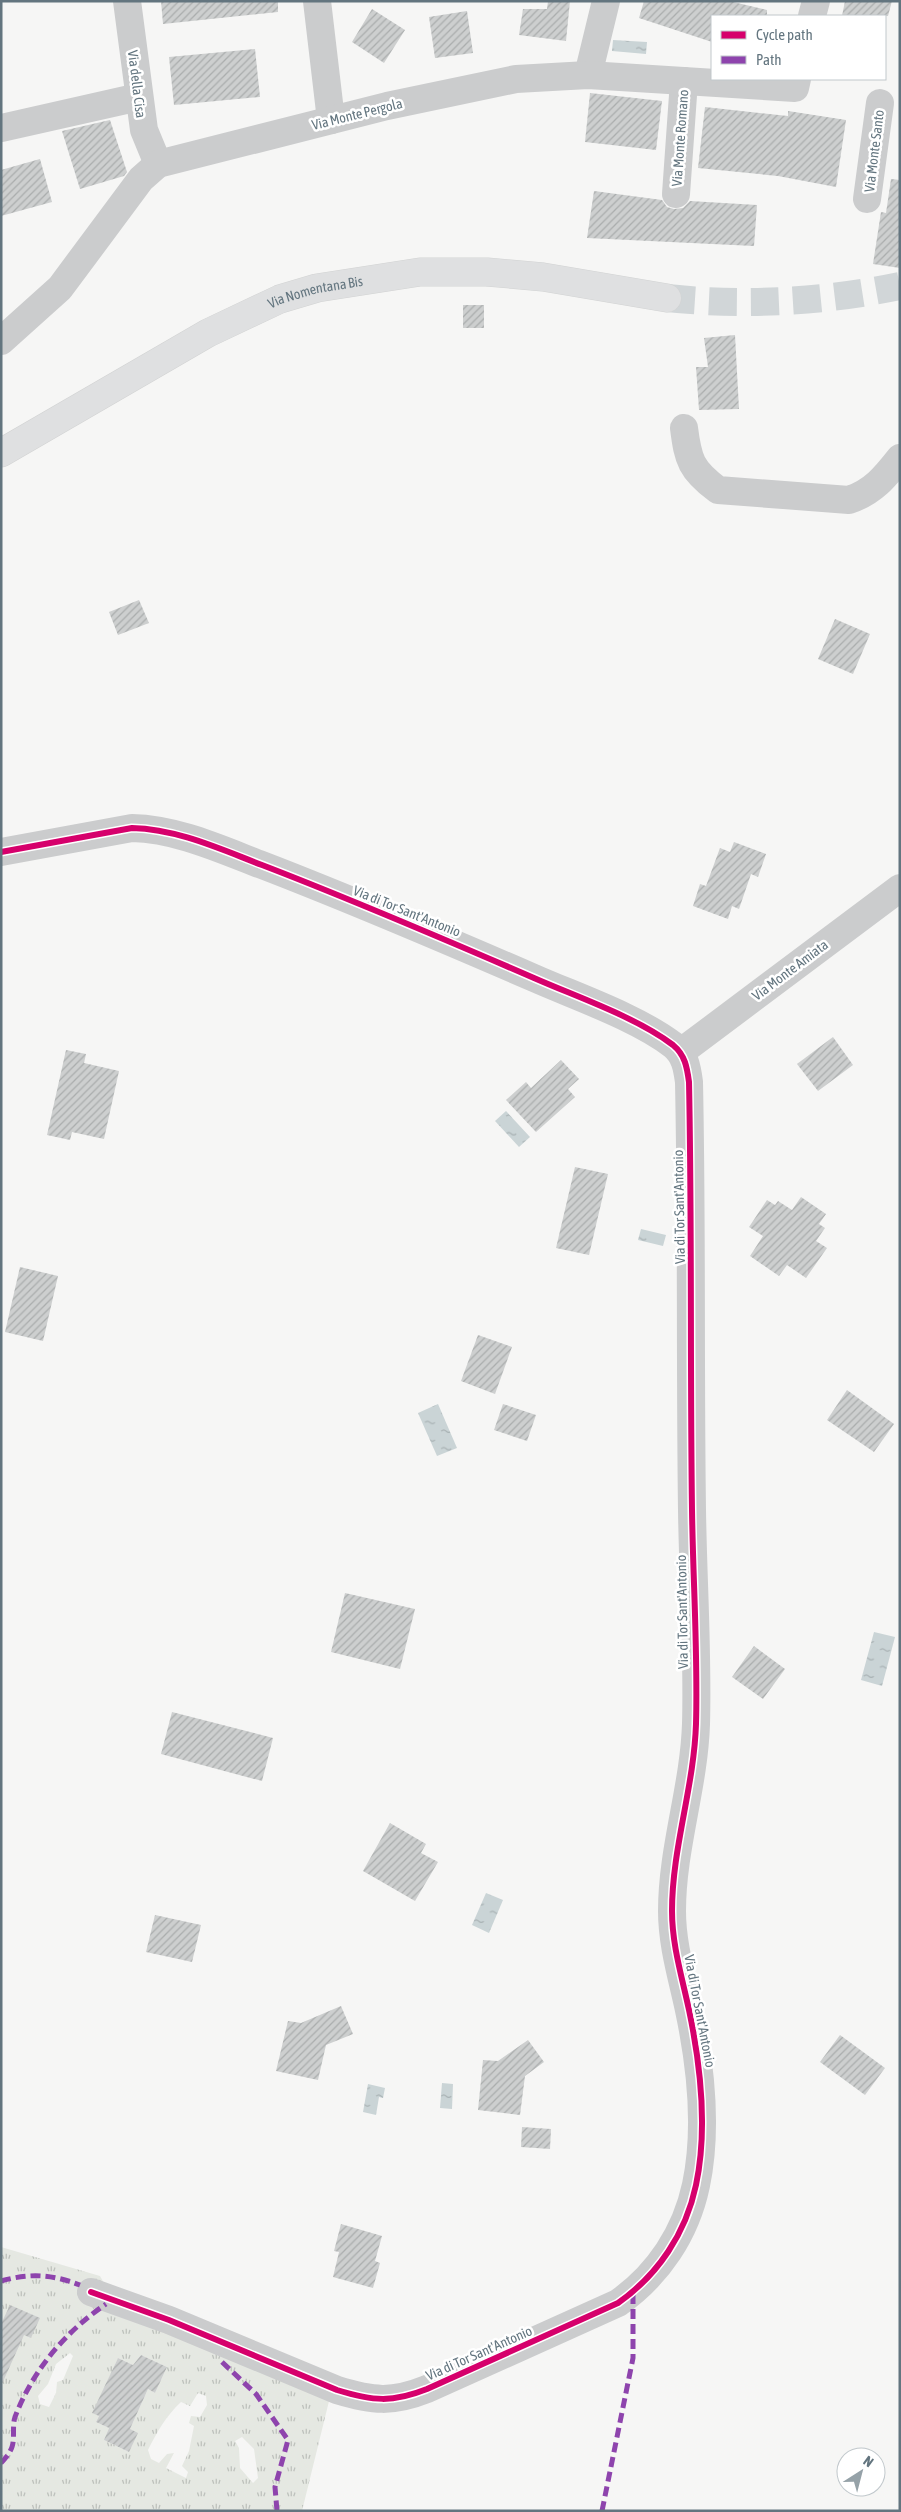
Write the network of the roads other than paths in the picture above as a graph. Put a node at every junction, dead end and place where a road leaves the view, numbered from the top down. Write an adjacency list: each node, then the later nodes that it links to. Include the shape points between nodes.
1 (127, 1): 9 (street, Via della Cisa)
2 (317, 1): 11 (street)
3 (606, 1): 6 (street)
4 (816, 1): 5 (street)
5 (812, 15)
6 (588, 75): 7 (street, Via Monte Pergola); 11 (street, Via Monte Pergola, via 498,82)
7 (684, 81): 8 (street, Via Monte Pergola); 14 (street, Via Monte Romano)
8 (796, 83)
9 (139, 97): 12 (street); 13 (street, Via della Cisa, via 144,130)
10 (880, 103): 15 (street, Via Monte Santo)
11 (331, 120): 13 (street, Via Monte Pergola)
12 (1, 128)
13 (158, 164): 17 (street, Via Monte Pergola, via 130,193 60,288)
14 (676, 194)
15 (868, 199)
16 (667, 298): 19 (main road, Via Nomentana Bis, via 543,277 487,272 420,272 317,288 280,299 208,333)
17 (1, 341)
18 (684, 428): 20 (street, via 688,458 702,479 718,490 849,500 868,492 882,481)
19 (1, 453)
20 (900, 458)
21 (1, 852): 23 (street, Via di Tor Sant'Antonio, via 132,828 182,836 471,951 635,1023 667,1040)
22 (900, 888): 23 (street, Via Monte Amiata)
23 (681, 1052): 24 (street, Via di Tor Sant'Antonio, via 689,1082 692,1208 696,1704 694,1753 672,1913 677,1962 697,2054 701,2110 698,2175 684,2224 655,2270 618,2304 428,2389 387,2400 337,2390 169,2320)
24 (91, 2292)

